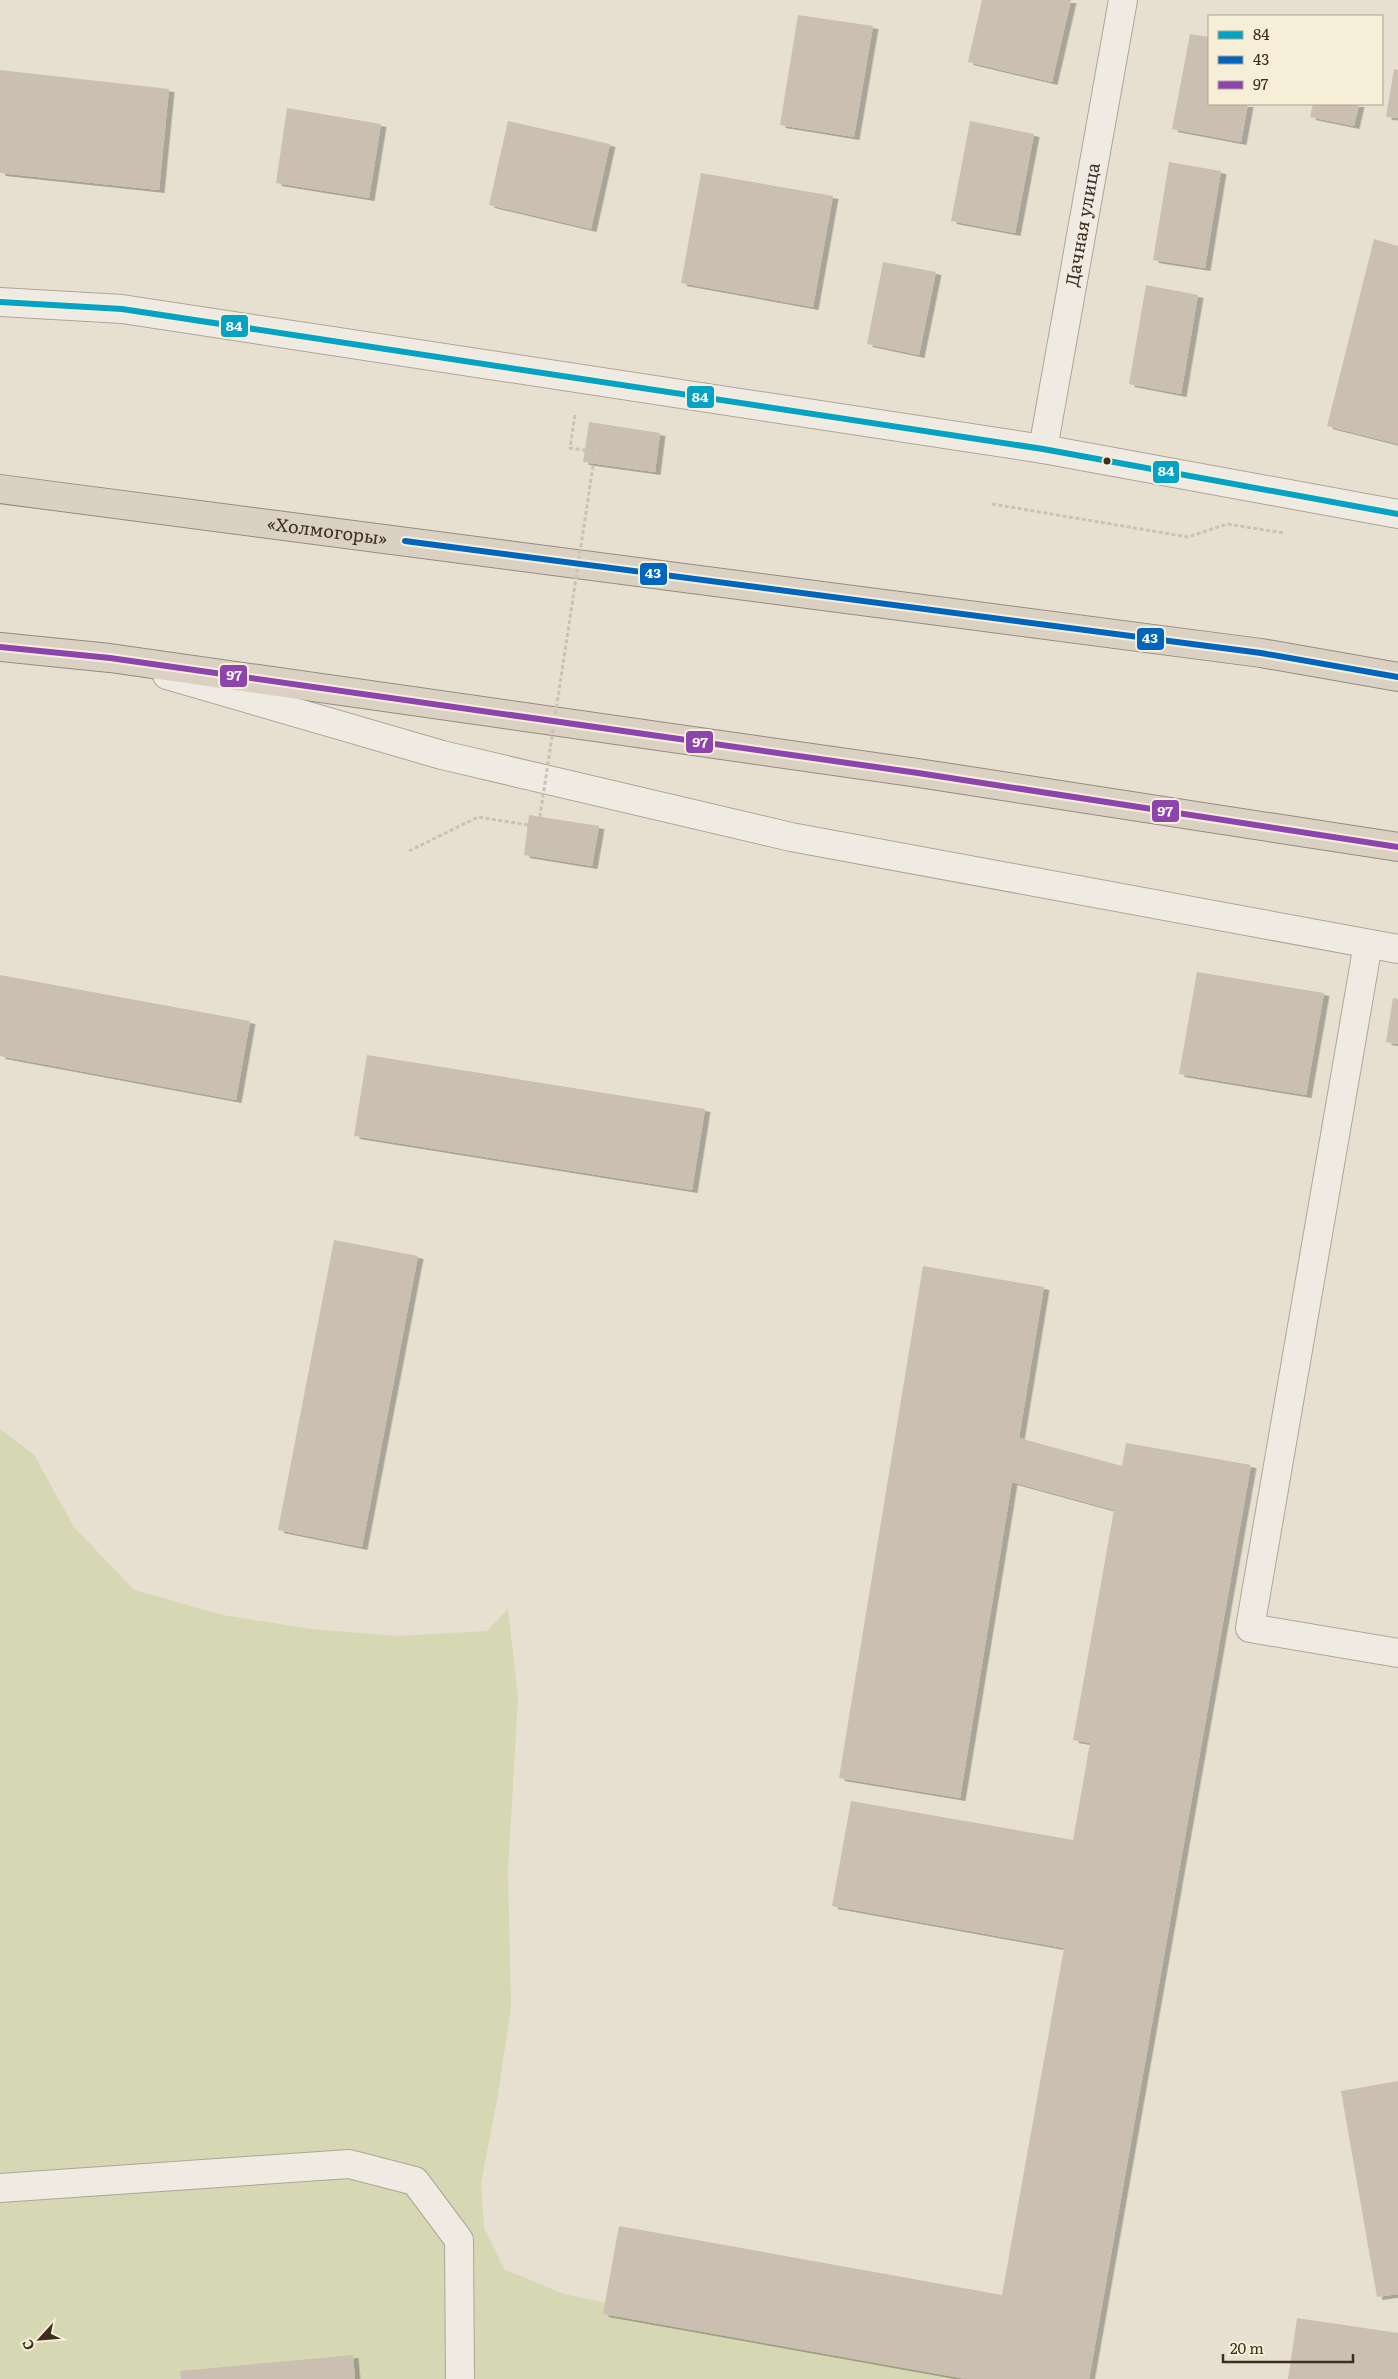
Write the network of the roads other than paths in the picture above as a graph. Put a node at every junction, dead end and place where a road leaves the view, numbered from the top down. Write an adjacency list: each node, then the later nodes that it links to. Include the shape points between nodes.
1 (1123, 0): 3 (street, Дачная улица)
2 (0, 302): 3 (street, via 122,309)
3 (1043, 450): 5 (street)
4 (0, 489): 8 (highway, «Холмогоры», via 1261,653)
5 (1398, 514)
6 (0, 647): 7 (highway)
7 (110, 658): 9 (highway, via 918,773); 10 (street, via 442,755 791,837)
8 (1398, 677)
9 (1398, 847)
10 (1368, 944): 11 (street); 12 (street, via 1250,1628)
11 (1398, 949)
12 (1398, 1653)
13 (0, 2188): 14 (street, via 349,2164 415,2181 459,2240)
14 (460, 2379)

